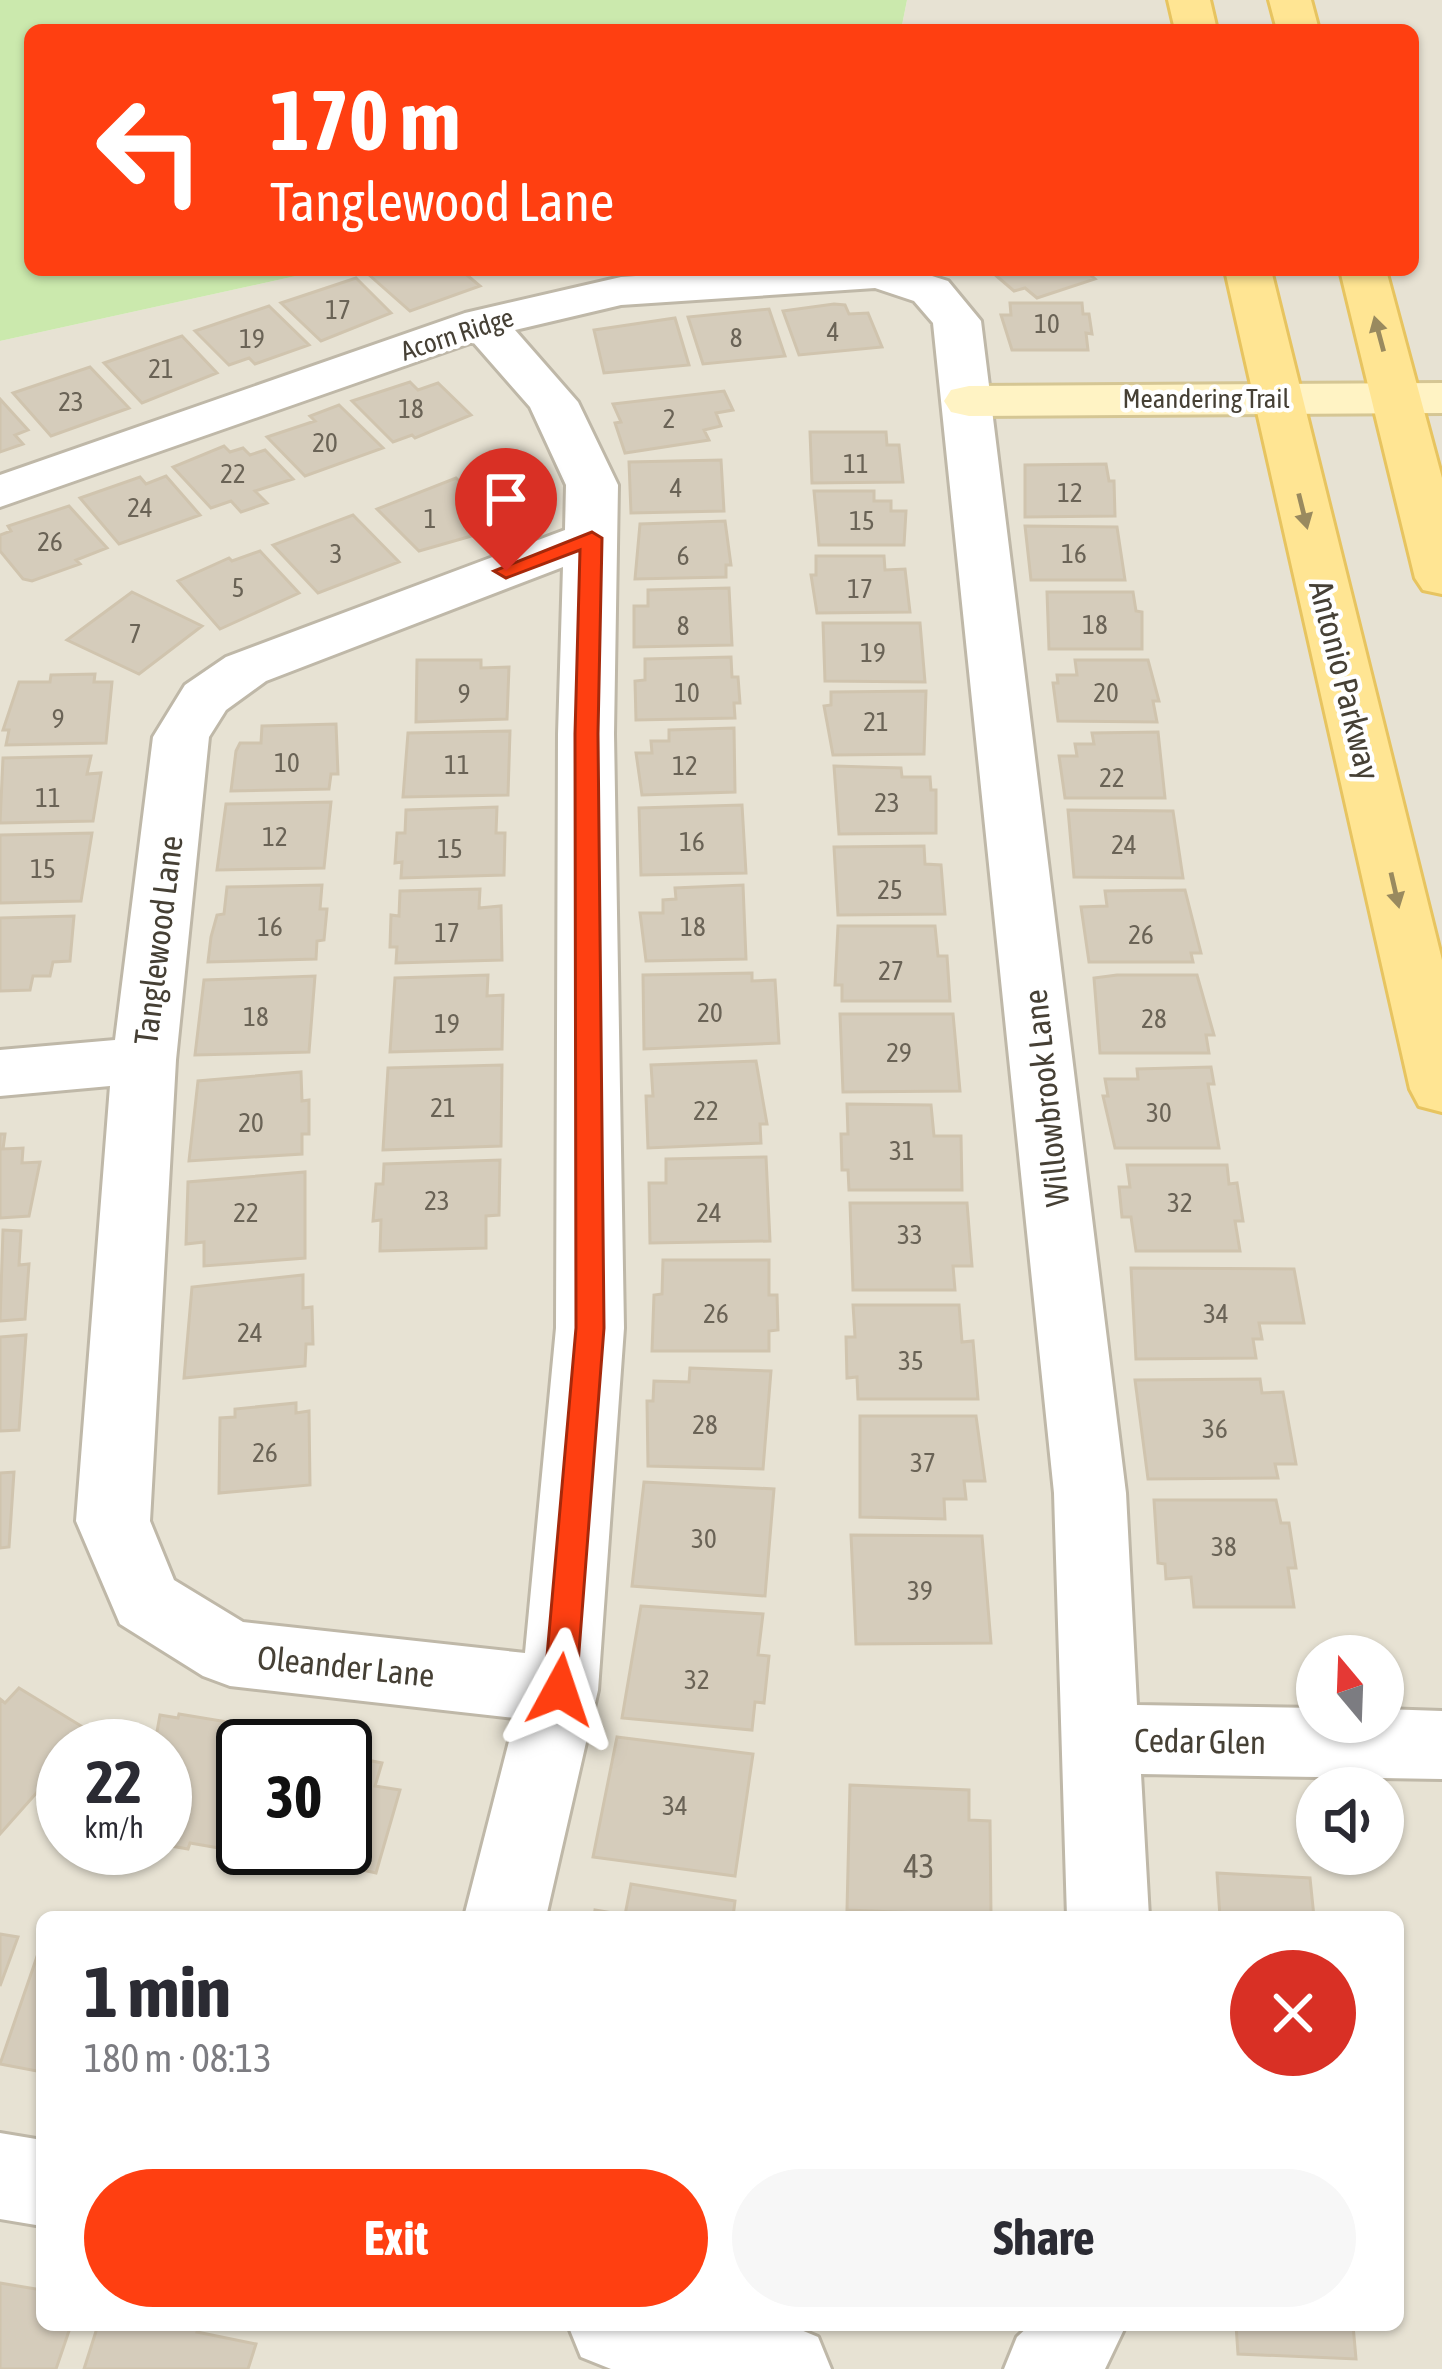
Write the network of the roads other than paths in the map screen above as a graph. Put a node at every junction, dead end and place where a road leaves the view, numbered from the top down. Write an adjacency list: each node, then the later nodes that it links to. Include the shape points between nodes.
1 (826, 276): 6 (street, Acorn Ridge, via 621,291)
2 (884, 276): 5 (street, Acorn Ridge)
3 (1249, 276): 7 (main road, Antonio Parkway)
4 (1366, 276): 8 (main road, one-way to 4)
5 (932, 291): 9 (street, Willowbrook Lane, via 957,321)
6 (482, 323): 10 (street, Acorn Ridge); 11 (street, via 553,402 592,485)
7 (1276, 397): 8 (street, Meandering Trail); 9 (street, Meandering Trail); 15 (main road, Antonio Parkway, one-way to 15)
8 (1419, 398): 12 (main road)
9 (969, 401): 18 (street, Willowbrook Lane, via 1090,1493)
10 (0, 491)
11 (592, 538): 13 (street, Tanglewood Lane, via 247,669 205,698 181,737); 17 (street, via 590,1328)
12 (1442, 578)
13 (144, 1060): 14 (street); 16 (street, Tanglewood Lane, via 113,1521)
14 (0, 1073)
15 (1442, 1090)
16 (146, 1601): 17 (street, Oleander Lane, via 230,1653)
17 (560, 1690): 20 (street)
18 (1102, 1739): 19 (street, Cedar Glen); 21 (street, Willowbrook Lane)
19 (1442, 1745)
20 (506, 1911)
21 (1108, 1911)
22 (0, 2176): 23 (street)
23 (36, 2182)
24 (630, 2331): 25 (street)
25 (786, 2369)

